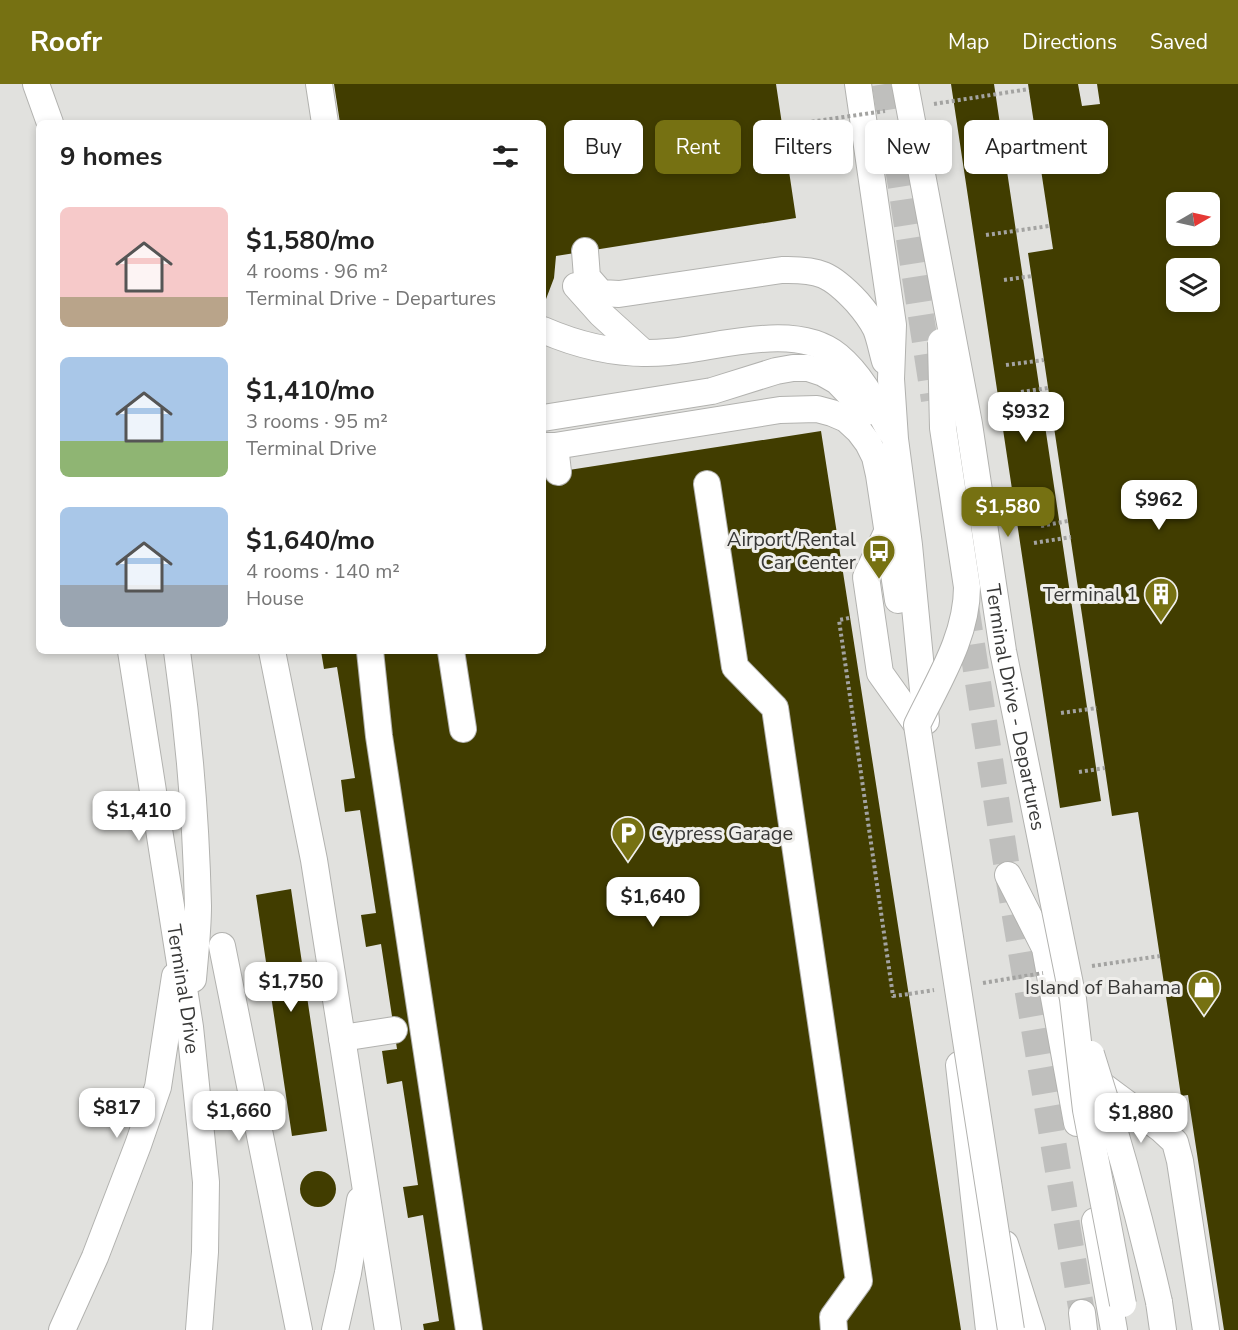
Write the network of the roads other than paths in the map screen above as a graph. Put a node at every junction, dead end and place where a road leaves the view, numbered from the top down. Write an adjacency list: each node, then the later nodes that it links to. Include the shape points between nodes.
1 (36, 84): 6 (street)
2 (52, 84): 7 (street)
3 (319, 84): 8 (street)
4 (858, 84): 12 (street, via 893,325)
5 (905, 84): 9 (street, Terminal Drive - Departures, bridge)
6 (49, 120)
7 (56, 120)
8 (324, 120)
9 (939, 264): 23 (street, bridge, via 944,428 967,602 954,648); 28 (street, Terminal Drive - Departures, bridge, via 969,424 1005,660)
10 (546, 331): 11 (street, via 586,346)
11 (644, 353): 12 (street, via 576,287 578,252 587,277 602,293 619,294 782,270 802,270 832,278 863,309 876,329); 14 (street, via 780,338 820,345 853,370)
12 (891, 379): 14 (street)
13 (546, 418): 14 (street, via 703,392 776,371 808,368 837,381)
14 (895, 439): 33 (street, via 909,545)
15 (549, 446): 16 (street); 23 (street, via 780,410 817,409 846,419 859,431 875,457)
16 (558, 472)
17 (707, 484): 41 (street, via 735,668 775,708 859,1281 833,1317)
18 (131, 654): 27 (street, Terminal Drive)
19 (177, 654): 29 (street, via 189,738 198,908)
20 (274, 654): 31 (street, via 314,860)
21 (370, 654): 40 (street, via 379,736)
22 (451, 654): 24 (street)
23 (917, 725): 43 (street, bridge)
24 (463, 729)
25 (1008, 875): 32 (street, via 1045,948)
26 (222, 946): 37 (street)
27 (178, 952): 29 (street, Terminal Drive); 35 (street, via 158,1087 95,1257)
28 (1073, 999): 46 (street, Terminal Drive - Departures, bridge, via 1086,1110); 47 (street, bridge, via 1109,1111 1145,1244)
29 (190, 1027): 36 (street, Terminal Drive, via 206,1182)
30 (394, 1030): 31 (street)
31 (342, 1038): 34 (street)
32 (1065, 1059): 45 (street); 48 (street, via 1175,1142)
33 (965, 1128): 42 (street); 44 (street)
34 (363, 1176): 38 (street); 39 (street)
35 (62, 1330)
36 (199, 1330)
37 (299, 1330)
38 (335, 1330)
39 (388, 1330)
40 (469, 1330)
41 (834, 1330)
42 (989, 1330)
43 (1011, 1330)
44 (1032, 1330)
45 (1114, 1330)
46 (1127, 1330)
47 (1163, 1330)
48 (1206, 1330)

